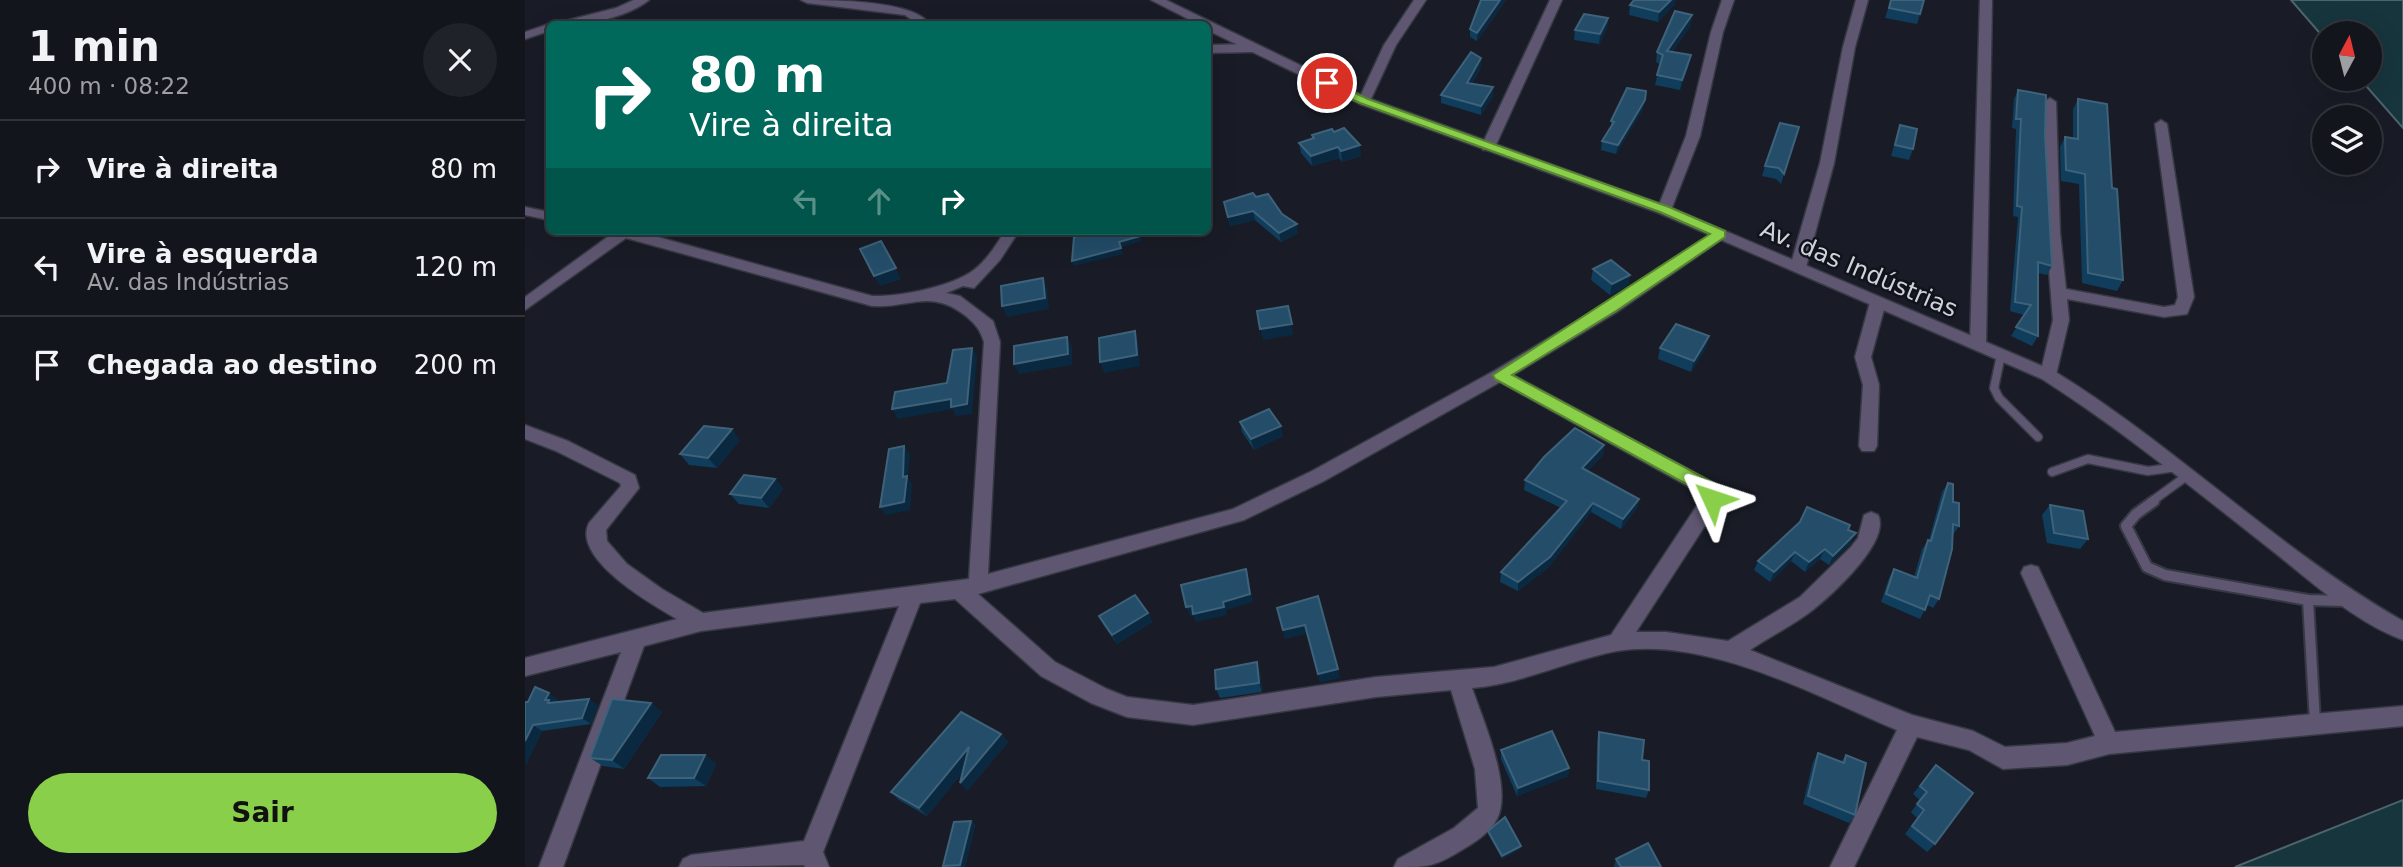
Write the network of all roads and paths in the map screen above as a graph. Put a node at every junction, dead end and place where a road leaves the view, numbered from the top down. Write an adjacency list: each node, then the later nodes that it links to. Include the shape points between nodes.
1 (643, 0): 9 (street)
2 (807, 0): 12 (street, via 908,12)
3 (1157, 0): 13 (street, Av. das Indústrias)
4 (1420, 0): 19 (street, via 1390,45)
5 (1556, 0): 22 (street)
6 (1728, 0): 23 (street, via 1693,136)
7 (1862, 0): 30 (street, via 1827,163)
8 (1986, 0): 37 (street)
9 (618, 11): 10 (street); 11 (street)
10 (573, 21)
11 (599, 21)
12 (922, 21)
13 (1199, 21)
14 (1211, 27): 17 (street, Av. das Indústrias)
15 (546, 28): 16 (street)
16 (525, 36)
17 (1252, 48): 18 (street); 19 (street, Av. das Indústrias)
18 (1211, 49)
19 (1364, 101): 22 (street, Av. das Indústrias)
20 (2050, 102): 32 (street)
21 (2161, 124): 32 (street, via 2186,297 2181,310 2164,312)
22 (1488, 147): 23 (street, Av. das Indústrias)
23 (1664, 210): 26 (street, Av. das Indústrias)
24 (525, 211): 25 (street)
25 (546, 215)
26 (1720, 234): 30 (street, Av. das Indústrias); 39 (street)
27 (618, 235): 36 (street)
28 (637, 235): 33 (street, via 872,301)
29 (1009, 235): 31 (street)
30 (1798, 267): 35 (street, Av. das Indústrias)
31 (977, 275): 33 (street); 34 (street)
32 (2057, 292): 40 (street, via 2061,320)
33 (928, 294): 34 (street)
34 (955, 300): 48 (street, via 987,325 992,342)
35 (1878, 302): 37 (street, Av. das Indústrias); 43 (street, via 1863,357 1871,385)
36 (525, 305)
37 (1978, 345): 38 (street, Av. das Indústrias)
38 (2001, 355): 40 (street, Av. das Indústrias); 42 (lane, via 1994,388)
39 (1500, 375): 48 (street, via 1318,476 1237,514); 55 (street, via 1712,494)
40 (2048, 375): 44 (street, Av. das Indústrias)
41 (525, 432): 52 (street, via 629,480 630,488 596,528 598,543 622,574)
42 (2038, 437)
43 (1868, 446)
44 (2183, 471): 45 (lane, via 2148,471 2088,459); 50 (lane, via 2126,526 2147,567 2165,575); 51 (street, Av. das Indústrias)
45 (2053, 472)
46 (1871, 520): 56 (street, via 1867,540 1858,553 1807,603)
47 (2031, 573): 62 (street)
48 (968, 588): 49 (street); 58 (street, via 1048,669 1127,707 1193,715 1376,687)
49 (913, 595): 52 (street); 63 (street)
50 (2308, 600): 51 (lane); 60 (lane)
51 (2351, 601): 53 (street, Av. das Indústrias)
52 (701, 622): 54 (street)
53 (2403, 631)
54 (637, 637): 57 (street); 64 (street)
55 (1618, 642): 56 (street, via 1666,641); 58 (street, via 1494,677)
56 (1730, 651): 61 (street)
57 (525, 667)
58 (1459, 681): 66 (street, via 1490,786 1489,811 1472,829)
59 (2403, 716): 60 (street)
60 (2315, 722): 62 (street)
61 (1911, 726): 62 (street, via 1973,741 2003,758 2067,754); 67 (street)
62 (2109, 743)
63 (814, 860): 65 (street)
64 (551, 867)
65 (691, 867)
66 (1406, 867)
67 (1842, 867)

